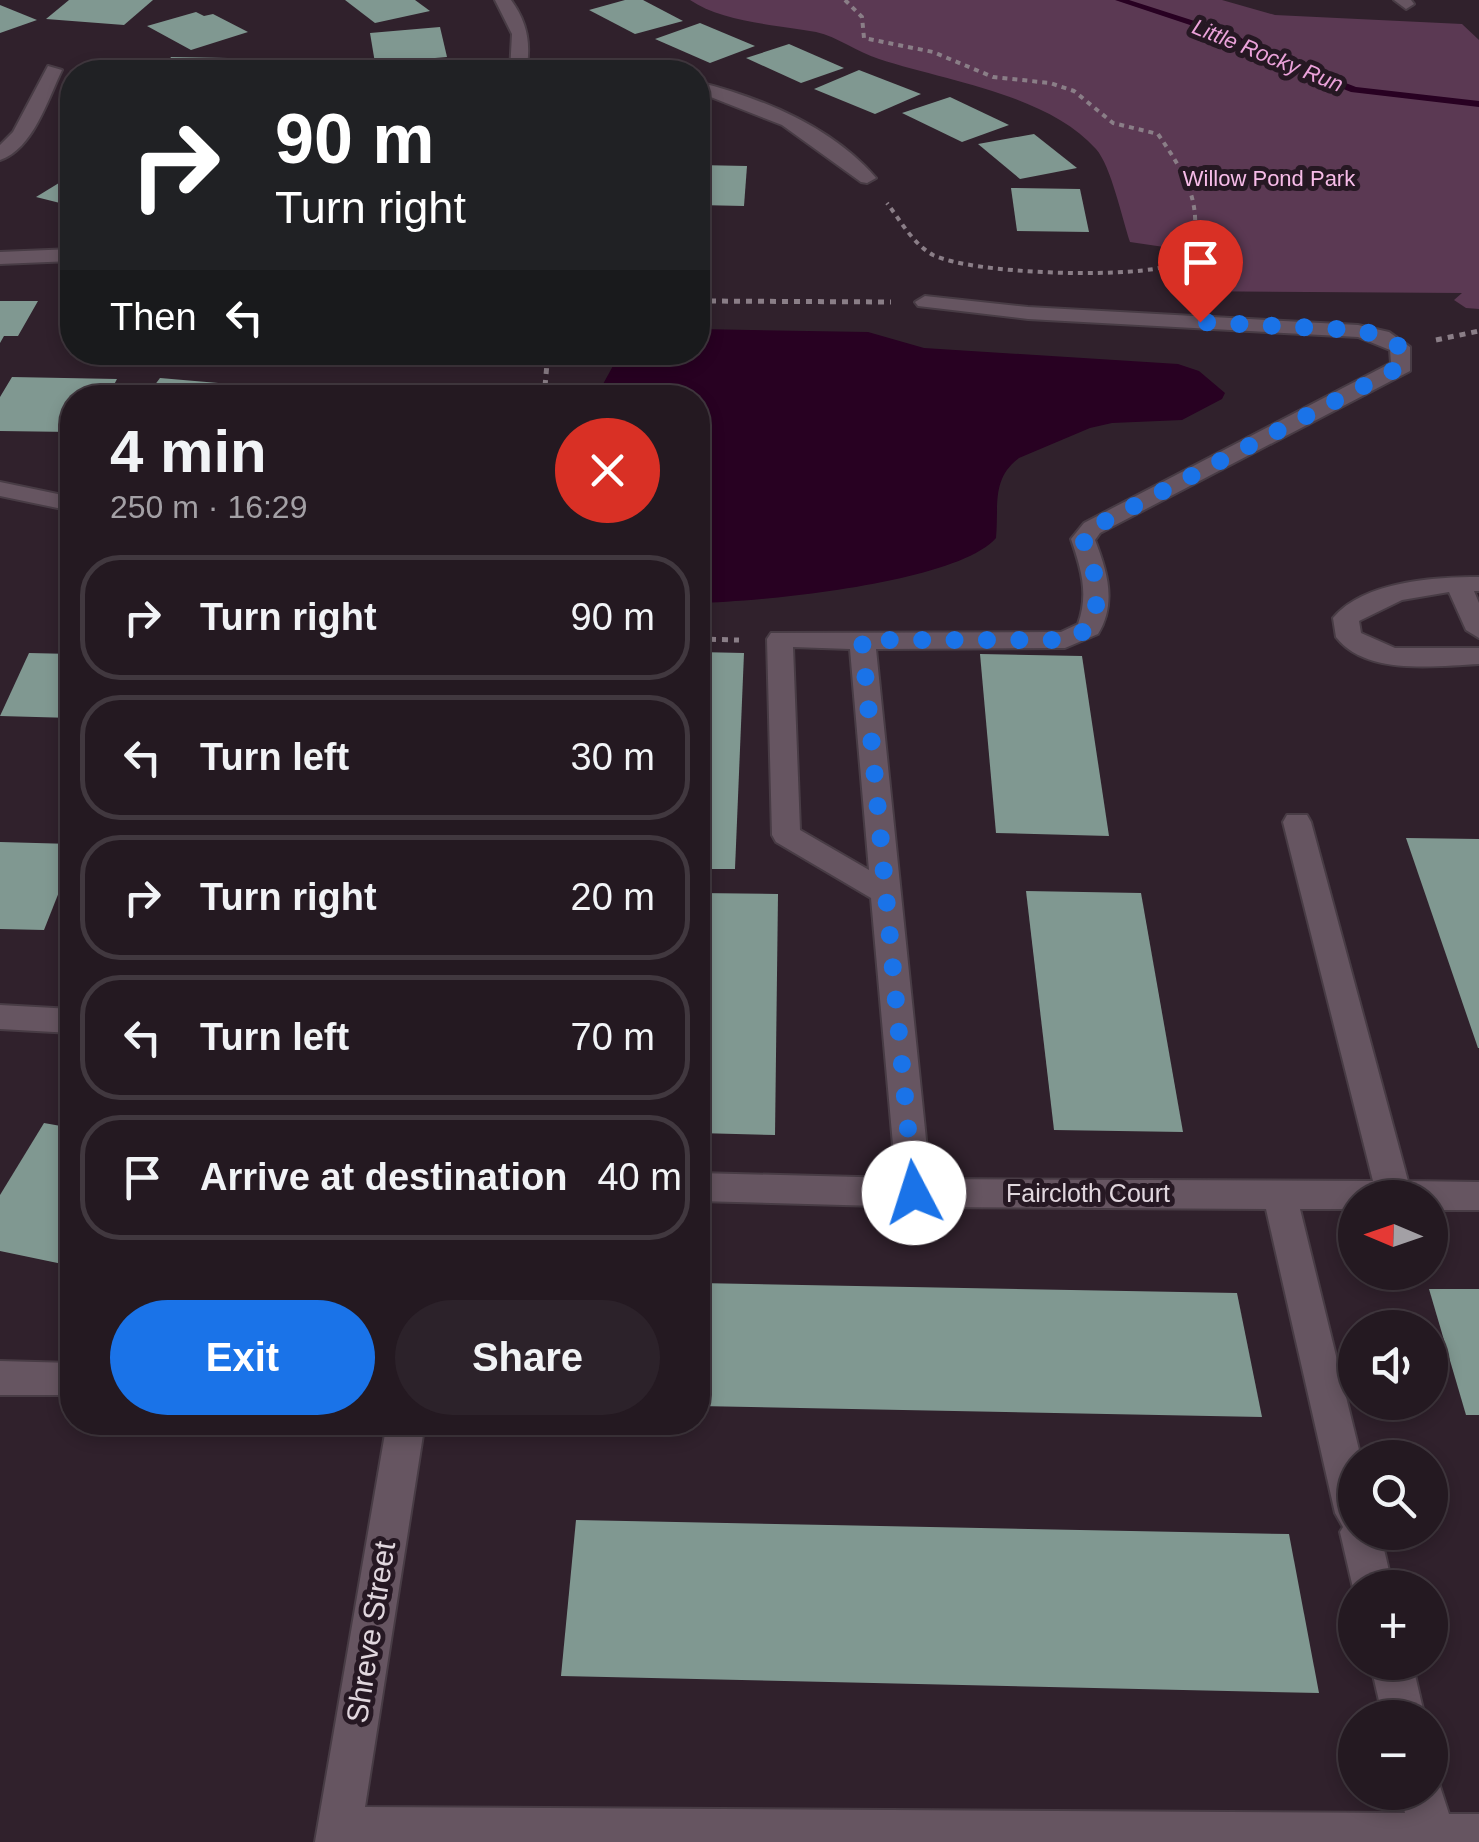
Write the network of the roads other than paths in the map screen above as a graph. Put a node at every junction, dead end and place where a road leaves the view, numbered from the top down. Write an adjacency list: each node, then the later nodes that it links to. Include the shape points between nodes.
1 (503, 0): 2 (street, via 515,14)
2 (521, 60)
3 (54, 70): 5 (street, via 22,134)
4 (710, 90): 6 (street, via 756,103 818,137)
5 (0, 155)
6 (867, 178)
7 (60, 256): 8 (street)
8 (0, 258)
9 (925, 302): 14 (street, via 1358,330 1400,347 1402,366 1092,528 1083,539 1100,586 1089,629 1065,640)
10 (0, 489): 11 (street)
11 (60, 502)
12 (1469, 584): 13 (street); 15 (street, via 1436,583 1346,618 1349,637 1392,658)
13 (1479, 630)
14 (862, 640): 17 (street); 17 (street, via 780,639 786,835)
15 (1479, 656)
16 (1297, 822): 20 (street)
17 (888, 894): 23 (street)
18 (0, 1017): 19 (street)
19 (60, 1020)
20 (1390, 1180)
21 (710, 1188): 23 (street, Faircloth Court)
22 (1279, 1192): 23 (street, Faircloth Court); 24 (street, Faircloth Court); 30 (street)
23 (914, 1193)
24 (1338, 1194)
25 (1448, 1196): 26 (street, Faircloth Court)
26 (1479, 1196)
27 (0, 1378): 28 (street)
28 (60, 1378)
29 (404, 1435): 32 (street, Shreve Street)
30 (1338, 1441)
31 (1429, 1823): 32 (street); 33 (street)
32 (338, 1835)
33 (1479, 1836)

